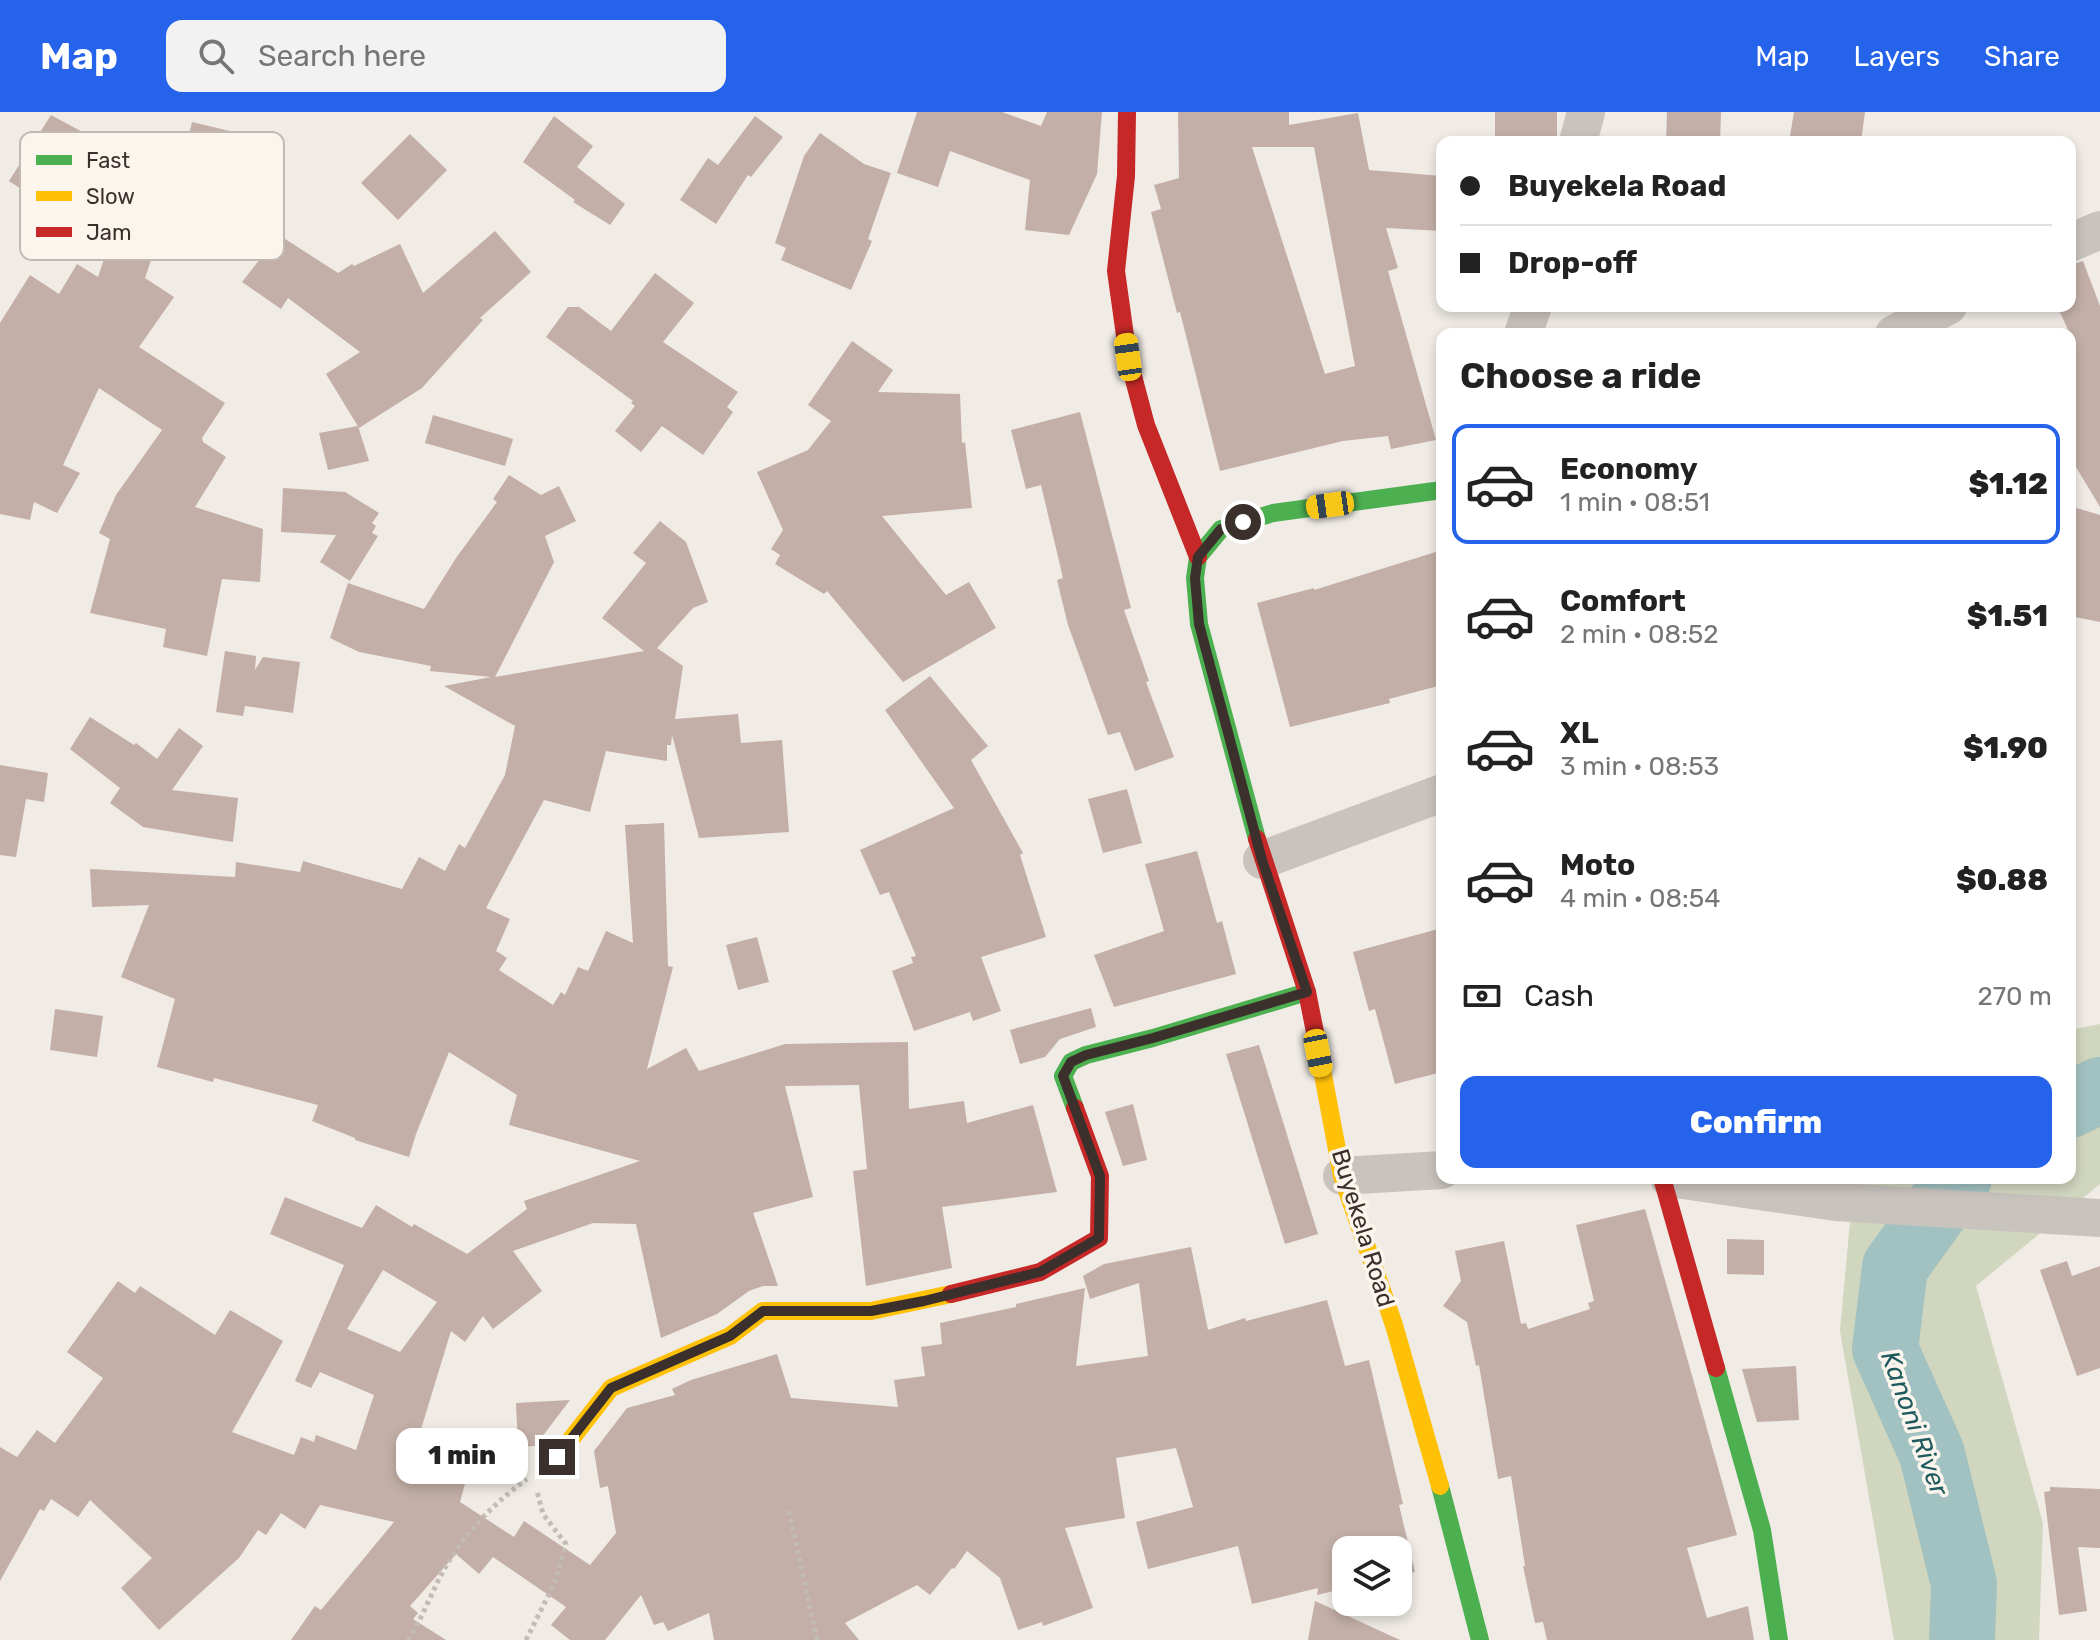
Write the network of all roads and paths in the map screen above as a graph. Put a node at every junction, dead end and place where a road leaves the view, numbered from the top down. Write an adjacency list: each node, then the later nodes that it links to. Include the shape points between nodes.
1 (1127, 112): 9 (street, via 1116,271 1128,357 1146,425)
2 (1586, 112): 3 (street)
3 (1580, 136)
4 (2100, 230): 5 (street)
5 (2076, 240)
6 (1936, 312): 7 (street)
7 (1906, 328)
8 (1436, 491): 9 (street, via 1273,513 1221,529)
9 (1198, 557): 11 (street, Buyekela Road, via 1199,624)
10 (1436, 795): 11 (street)
11 (1262, 860): 12 (street, Buyekela Road)
12 (1307, 992): 14 (street, Buyekela Road); 19 (street, via 1071,1062 1063,1076 1100,1176 1099,1238 1040,1272 924,1301 871,1311 763,1311 730,1336 611,1388)
13 (1436, 1170): 14 (street)
14 (1342, 1176): 25 (street, Buyekela Road, via 1427,1433)
15 (1664, 1184): 26 (street, via 1762,1530)
16 (1732, 1184): 17 (street)
17 (1817, 1192): 18 (street)
18 (2100, 1218)
19 (557, 1457): 20 (path)
20 (533, 1474): 22 (path, via 503,1497 452,1556); 23 (path, via 543,1514 566,1544 555,1582)
21 (789, 1511): 24 (path)
22 (408, 1640)
23 (526, 1640)
24 (817, 1640)
25 (1480, 1640)
26 (1779, 1640)

